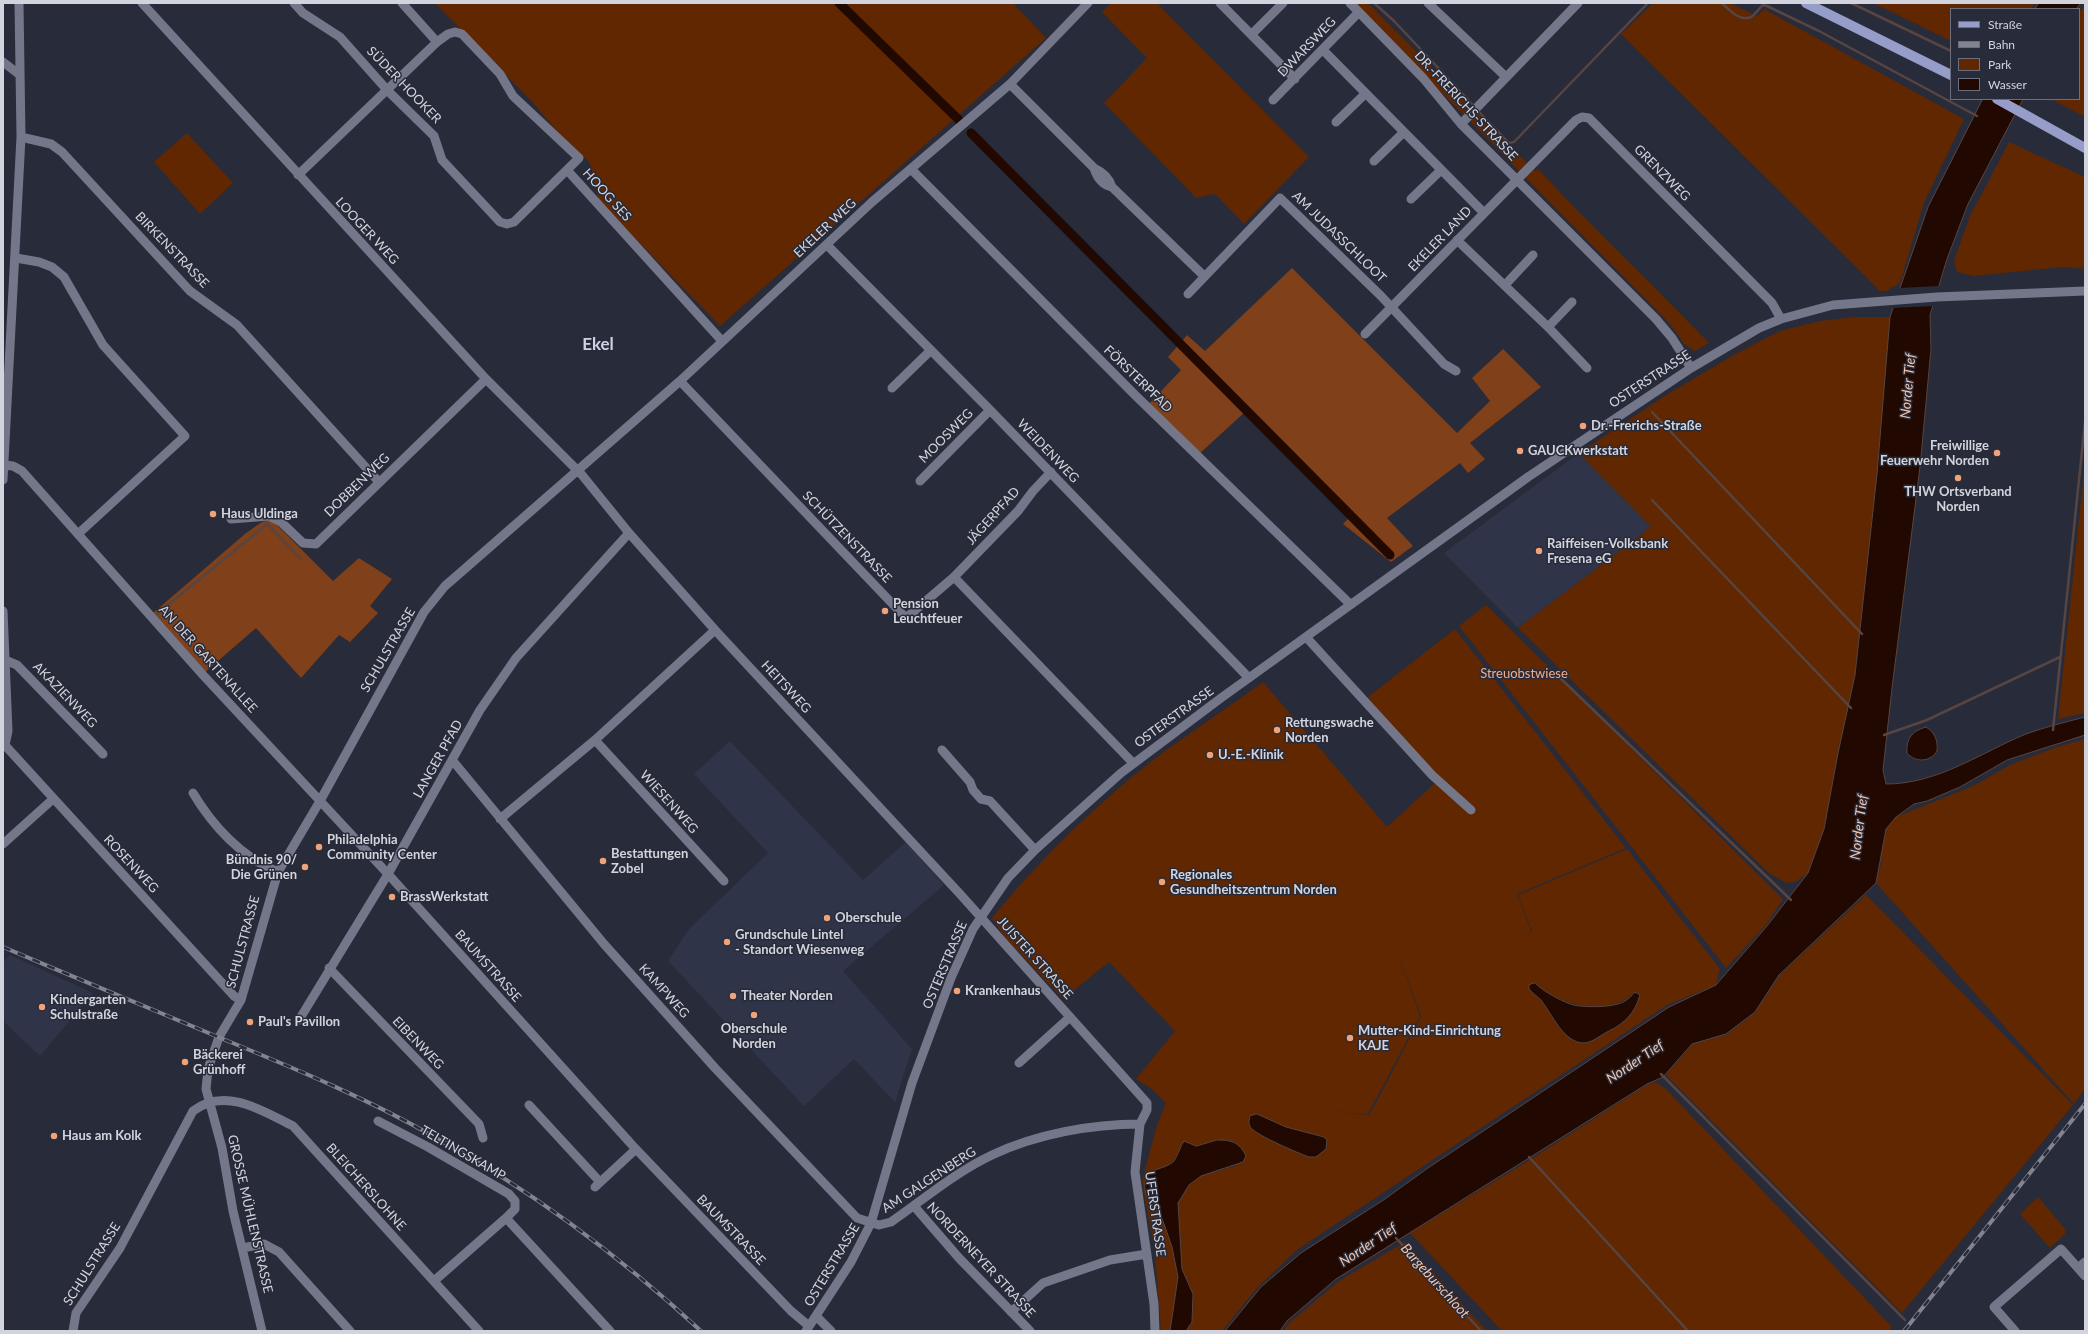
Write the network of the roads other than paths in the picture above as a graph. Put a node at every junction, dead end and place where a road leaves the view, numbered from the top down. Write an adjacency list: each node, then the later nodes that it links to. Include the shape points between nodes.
1 (19, 3): 17 (street)
2 (142, 3): 35 (street, LOOGER WEG)
3 (294, 3): 22 (street, SÜDER HOOKER, via 303,13 340,37)
4 (402, 3): 14 (street)
5 (1088, 3): 21 (street, EKELER WEG)
6 (1220, 3): 13 (street)
7 (1283, 3): 13 (street)
8 (1350, 3): 12 (street, DR.-FRERICHS-STRASSE)
9 (1428, 3): 19 (street)
10 (1578, 3): 19 (street)
11 (1806, 3): 18 (main road)
12 (1359, 12): 15 (street, DWARSWEG); 27 (street, DR.-FRERICHS-STRASSE, via 1418,73)
13 (1252, 34): 20 (street)
14 (437, 42): 22 (street); 33 (street, HOOG SES, via 448,34 462,34 500,74 513,96 579,158)
15 (1323, 50): 20 (street, DWARSWEG); 23 (street)
16 (3, 62): 17 (street)
17 (20, 75): 29 (street)
18 (1950, 75)
19 (1506, 77): 27 (street)
20 (1295, 79): 24 (street, DWARSWEG)
21 (1010, 84): 32 (street, EKELER WEG); 43 (street, via 1094,168 1101,171 1112,187)
22 (388, 91): 33 (street, SÜDER HOOKER, via 434,136 442,160 500,222 514,222); 35 (street)
23 (1365, 94): 26 (street); 28 (street)
24 (1273, 100)
25 (1999, 100): 30 (main road)
26 (1336, 122)
27 (1462, 124): 36 (street, DR.-FRERICHS-STRASSE)
28 (1404, 132): 31 (street); 34 (street)
29 (21, 137): 42 (street); 66 (street, BIRKENSTRASSE, via 51,144 62,152 190,291 237,325)
30 (2085, 148)
31 (1374, 162)
32 (911, 169): 40 (street, EKELER WEG); 71 (street, FÖRSTERPFAD, via 1112,371)
33 (567, 170): 52 (street, HOOG SES)
34 (1440, 170): 37 (street); 38 (street)
35 (298, 175): 57 (street, LOOGER WEG)
36 (1517, 180): 38 (street, EKELER LAND); 49 (street, GRENZWEG, via 1576,120 1582,117 1589,118 1772,303); 55 (street, DR.-FRERICHS-STRASSE, via 1656,319)
37 (1411, 199)
38 (1484, 213): 39 (street, EKELER LAND)
39 (1457, 240): 44 (street); 48 (street, EKELER LAND)
40 (827, 245): 52 (street, EKELER WEG); 53 (street, WEIDENWEG)
41 (1533, 255): 44 (street)
42 (16, 258): 61 (street); 69 (street, via 52,267 64,277 103,345 185,436)
43 (1204, 276): 46 (street, AM JUDASSCHLOOT); 48 (street, AM JUDASSCHLOOT, via 1280,198)
44 (1505, 285): 50 (street)
45 (2085, 291): 49 (street, OSTERSTRASSE, via 1890,299 1833,305)
46 (1188, 294)
47 (1572, 302): 50 (street)
48 (1391, 307): 51 (street, EKELER LAND); 56 (street, AM JUDASSCHLOOT, via 1444,364)
49 (1781, 319): 55 (street, OSTERSTRASSE, via 1738,340)
50 (1548, 327): 54 (street)
51 (1365, 334)
52 (722, 341): 58 (street, EKELER WEG)
53 (932, 350): 59 (street); 60 (street, WEIDENWEG)
54 (1587, 368)
55 (1691, 368): 71 (street, OSTERSTRASSE, via 1528,477)
56 (1456, 371)
57 (486, 379): 62 (street, LOOGER WEG); 66 (street, DOBBENWEG)
58 (680, 381): 62 (street, EKELER WEG); 70 (street, SCHÜTZENSTRASSE, via 906,618)
59 (892, 388)
60 (990, 410): 63 (street, WEIDENWEG); 65 (street, MOOSWEG)
61 (4, 465): 64 (street); 69 (street, AN DER GARTENALLEE, via 22,471)
62 (578, 471): 68 (street, HEITSWEG); 85 (street, SCHULSTRASSE, via 460,573 434,599 406,641)
63 (1050, 472): 70 (street, JÄGERPFAD, via 1018,511); 76 (street, WEIDENWEG)
64 (3, 480)
65 (920, 481)
66 (379, 482): 67 (street, DOBBENWEG, via 316,544 303,543 281,522 269,516)
67 (231, 520)
68 (629, 533): 73 (street, HEITSWEG); 81 (street, LANGER PFAD, via 516,658 480,710)
69 (78, 534): 85 (street, AN DER GARTENALLEE)
70 (954, 577): 82 (street)
71 (1350, 604): 74 (street, OSTERSTRASSE)
72 (3, 611): 75 (street)
73 (715, 630): 77 (street); 93 (street, HEITSWEG)
74 (1306, 637): 76 (street, OSTERSTRASSE); 86 (street, via 1432,775)
75 (5, 660): 78 (street, via 8,731); 80 (street, AKAZIENWEG, via 17,665)
76 (1249, 678): 82 (street, OSTERSTRASSE)
77 (595, 740): 87 (street); 92 (street, WIESENWEG)
78 (4, 744): 84 (street, ROSENWEG)
79 (942, 750): 89 (street, via 981,799 990,802)
80 (103, 754)
81 (453, 761): 87 (street, KAMPWEG); 91 (street, LANGER PFAD)
82 (1133, 763): 89 (street, OSTERSTRASSE)
83 (193, 793): 90 (street, via 203,810 244,853)
84 (53, 799): 88 (street); 95 (street, ROSENWEG, via 234,996)
85 (320, 801): 90 (street, SCHULSTRASSE); 91 (street, BAUMSTRASSE)
86 (1471, 810)
87 (500, 819): 108 (street, KAMPWEG, via 604,944 715,1068 857,1218)
88 (3, 844)
89 (1035, 850): 93 (street, OSTERSTRASSE, via 1008,878)
90 (278, 872): 95 (street, SCHULSTRASSE)
91 (388, 874): 94 (street, LANGER PFAD); 105 (street, BAUMSTRASSE)
92 (724, 881)
93 (980, 916): 96 (street, JUISTER STRASSE); 108 (street, OSTERSTRASSE, via 951,978 914,1078)
94 (329, 968): 97 (street, LANGER PFAD); 104 (street, EIBENWEG, via 479,1124)
95 (241, 1000): 100 (street, SCHULSTRASSE, via 219,1037 208,1069 206,1089)
96 (1070, 1017): 98 (street, JUISTER STRASSE); 99 (street, JUISTER STRASSE)
97 (299, 1020)
98 (1019, 1062)
99 (1147, 1102): 103 (street, UFERSTRASSE, via 1147,1110)
100 (210, 1104): 109 (street, GROSSE MÜHLENSTRASSE, via 222,1148); 113 (street, BLEICHERSLOHNE, via 220,1100 240,1102 293,1126); 117 (street, SCHULSTRASSE, via 196,1109 190,1116 120,1248 76,1313)
101 (529, 1105): 105 (street, via 598,1185)
102 (378, 1122): 107 (street, TELTINGSKAMP, via 428,1147 509,1194 515,1201 515,1209)
103 (1140, 1124): 106 (street, AM GALGENBERG, via 1074,1130 998,1152 953,1177); 110 (street, UFERSTRASSE, via 1135,1172)
104 (483, 1138)
105 (636, 1149): 116 (street, BAUMSTRASSE)
106 (914, 1206): 108 (street, AM GALGENBERG, via 886,1224); 114 (street, NORDERNEYER STRASSE)
107 (506, 1218): 113 (street, TELTINGSKAMP); 121 (street)
108 (871, 1223): 115 (street, OSTERSTRASSE, via 851,1262)
109 (242, 1248): 118 (street, GROSSE MÜHLENSTRASSE); 119 (street, via 264,1244 279,1252)
110 (1147, 1254): 114 (street, via 1110,1260 1043,1283); 124 (street, UFERSTRASSE)
111 (2081, 1265): 112 (street); 125 (street, via 2061,1249 1994,1307)
112 (2085, 1276)
113 (434, 1281): 120 (street, BLEICHERSLOHNE)
114 (1011, 1312): 123 (street, NORDERNEYER STRASSE)
115 (816, 1316): 116 (street, OSTERSTRASSE); 122 (street)
116 (807, 1329)
117 (73, 1331)
118 (262, 1331)
119 (350, 1331)
120 (479, 1331)
121 (610, 1331)
122 (831, 1331)
123 (1030, 1331)
124 (1155, 1331)
125 (2015, 1331)

